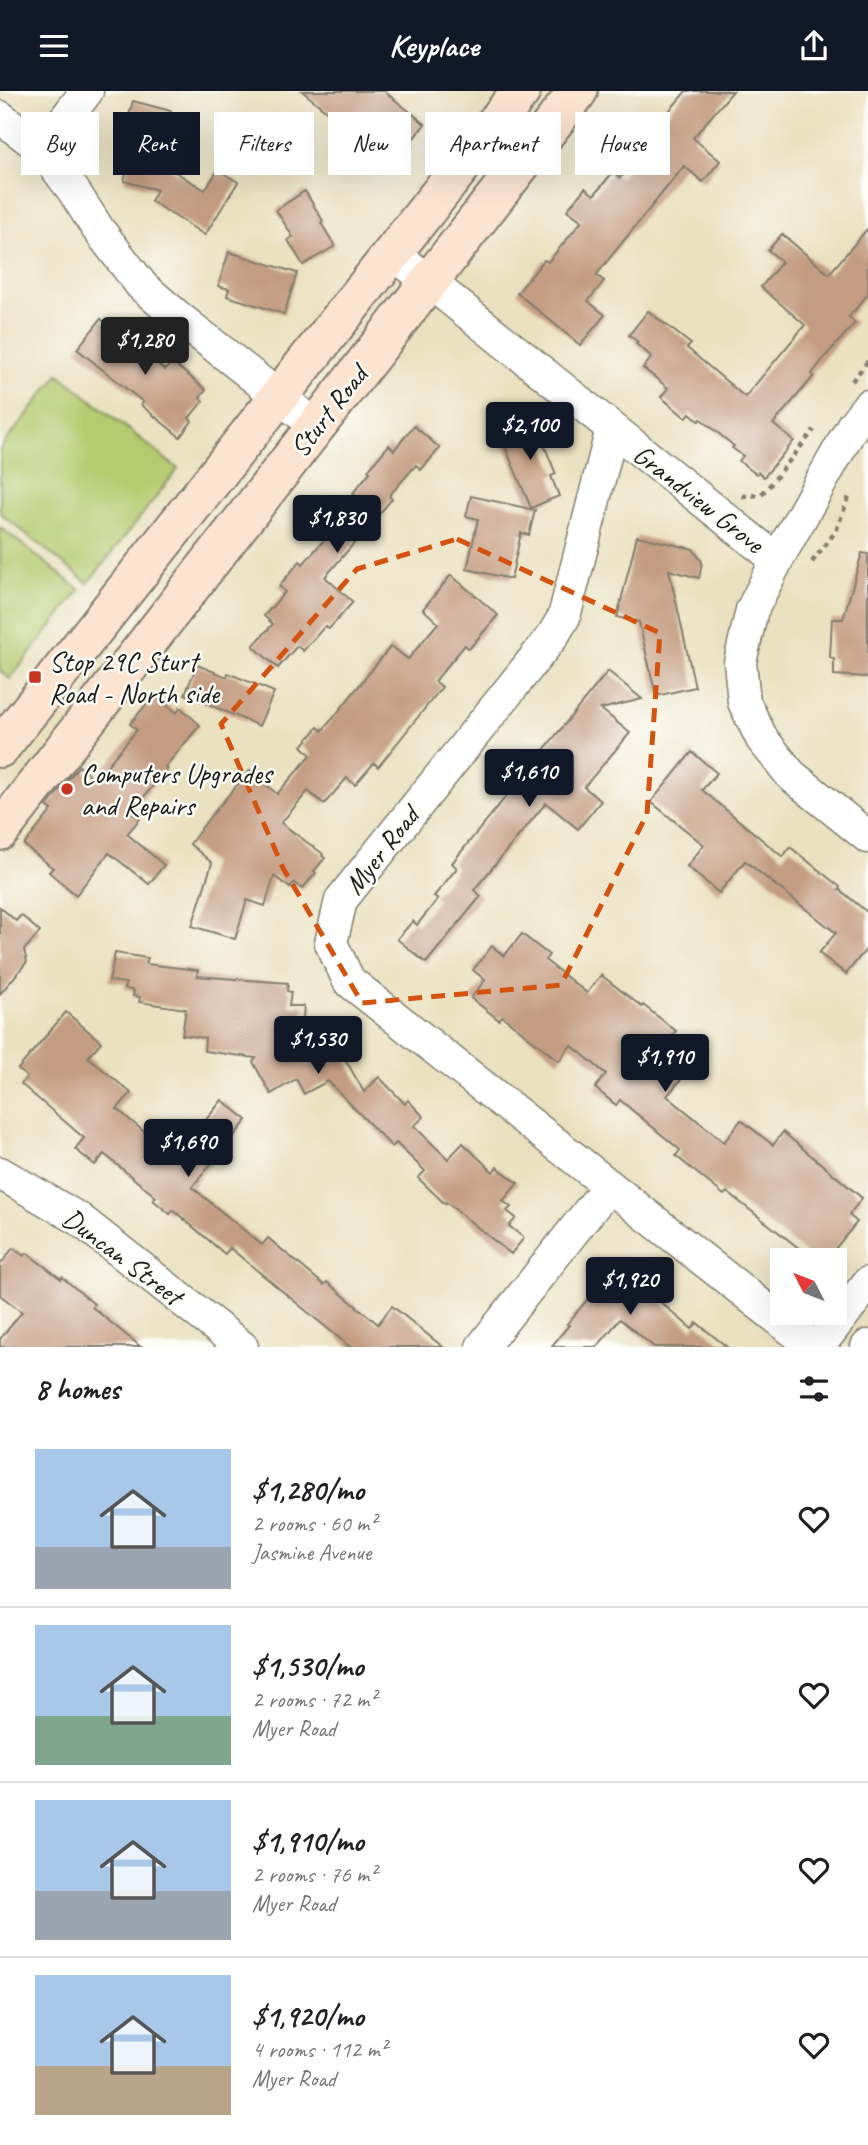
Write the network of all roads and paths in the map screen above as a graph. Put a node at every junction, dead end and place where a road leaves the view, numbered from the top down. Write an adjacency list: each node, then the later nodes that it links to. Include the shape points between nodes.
1 (87, 91): 4 (street)
2 (521, 91): 8 (main road, Sturt Road)
3 (578, 91): 9 (main road, Sturt Road)
4 (70, 112)
5 (0, 117): 6 (street)
6 (21, 133)
7 (61, 175): 11 (street, via 142,285)
8 (393, 253): 9 (street, Grandview Grove); 11 (main road, Sturt Road)
9 (429, 282): 14 (main road, Sturt Road); 15 (street, Grandview Grove)
10 (868, 361): 12 (path)
11 (279, 396): 14 (street); 20 (main road, Sturt Road)
12 (857, 398): 18 (street, via 853,425)
13 (820, 422): 17 (path, via 760,495)
14 (316, 426): 21 (main road, Sturt Road)
15 (612, 429): 18 (street, Grandview Grove); 24 (street, Myer Road, via 564,617 341,900 331,943 349,981)
16 (851, 491): 19 (path, via 836,531)
17 (737, 495)
18 (777, 560): 22 (street, Grandview Grove, via 752,610 740,662 744,702 762,739 791,775)
19 (809, 566)
20 (0, 748)
21 (0, 831)
22 (868, 837)
23 (0, 1173): 26 (street, Duncan Street, via 79,1219)
24 (609, 1186): 27 (street); 28 (street, Myer Road)
25 (868, 1283): 28 (street, Myer Road)
26 (242, 1347)
27 (482, 1347)
28 (816, 1347)

